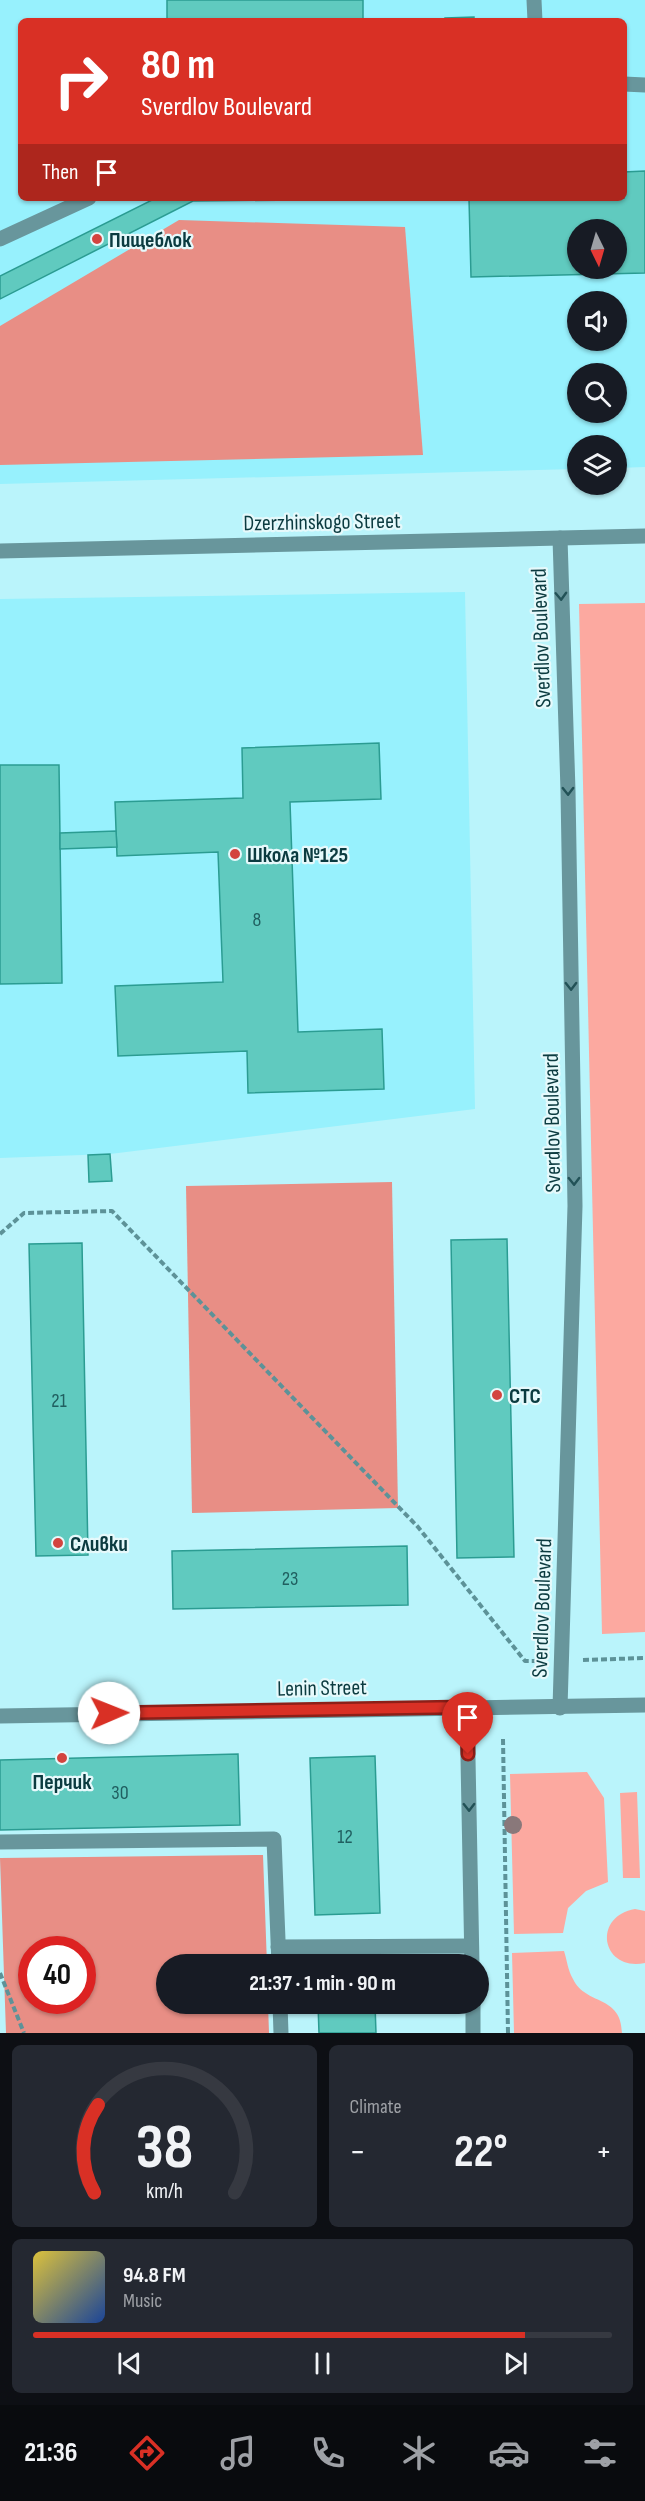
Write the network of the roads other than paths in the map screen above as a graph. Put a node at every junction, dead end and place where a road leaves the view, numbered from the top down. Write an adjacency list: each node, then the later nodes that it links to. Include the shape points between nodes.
1 (534, 0): 2 (street)
2 (535, 18)
3 (627, 84): 4 (street)
4 (645, 85)
5 (82, 201): 6 (street)
6 (0, 239)
7 (645, 536): 8 (street, Dzerzhinskogo Street)
8 (560, 538): 9 (street, Dzerzhinskogo Street); 12 (street, Sverdlov Boulevard, one-way to 12, via 575,1206)
9 (0, 551)
10 (645, 1705): 12 (street, Lenin Street)
11 (467, 1707): 12 (street, Lenin Street); 13 (street, Lenin Street); 15 (street, one-way to 15)
12 (560, 1708)
13 (0, 1716)
14 (0, 1842): 16 (street, via 274,1839)
15 (471, 1946): 16 (street); 18 (street)
16 (278, 1947): 17 (street)
17 (278, 1954)
18 (471, 1954)
19 (280, 2014): 21 (street)
20 (473, 2014): 22 (street)
21 (281, 2033)
22 (473, 2033)

